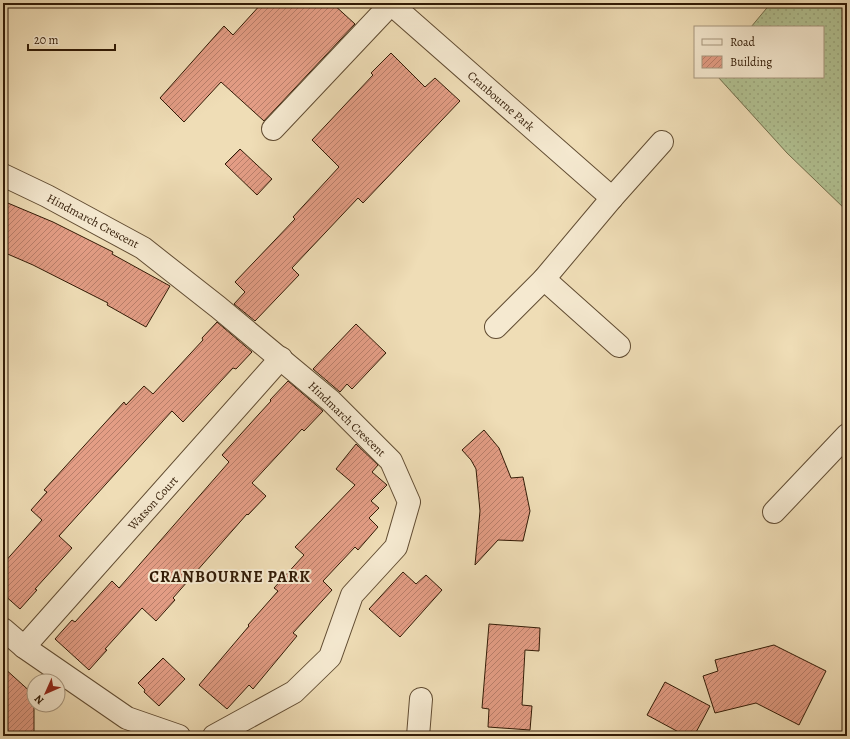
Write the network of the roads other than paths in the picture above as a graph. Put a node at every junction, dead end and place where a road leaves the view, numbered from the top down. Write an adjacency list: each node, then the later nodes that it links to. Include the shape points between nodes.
1 (391, 4): 2 (street, Cranbourne Park); 5 (street, Cranbourne Park)
2 (273, 129)
3 (662, 142): 5 (street)
4 (3, 176): 9 (street, Hindmarch Crescent, via 47,196 143,248)
5 (612, 198): 6 (street)
6 (544, 279): 7 (street); 8 (street)
7 (496, 327)
8 (619, 346)
9 (281, 358): 13 (street, Watson Court); 16 (street, Hindmarch Crescent, via 331,401 391,462 409,502 396,547 352,595 330,657 294,692)
10 (847, 435): 11 (street)
11 (774, 512)
12 (3, 629): 13 (street)
13 (24, 647): 15 (street, via 127,718)
14 (421, 699): 17 (street)
15 (179, 736)
16 (214, 736)
17 (418, 736)

